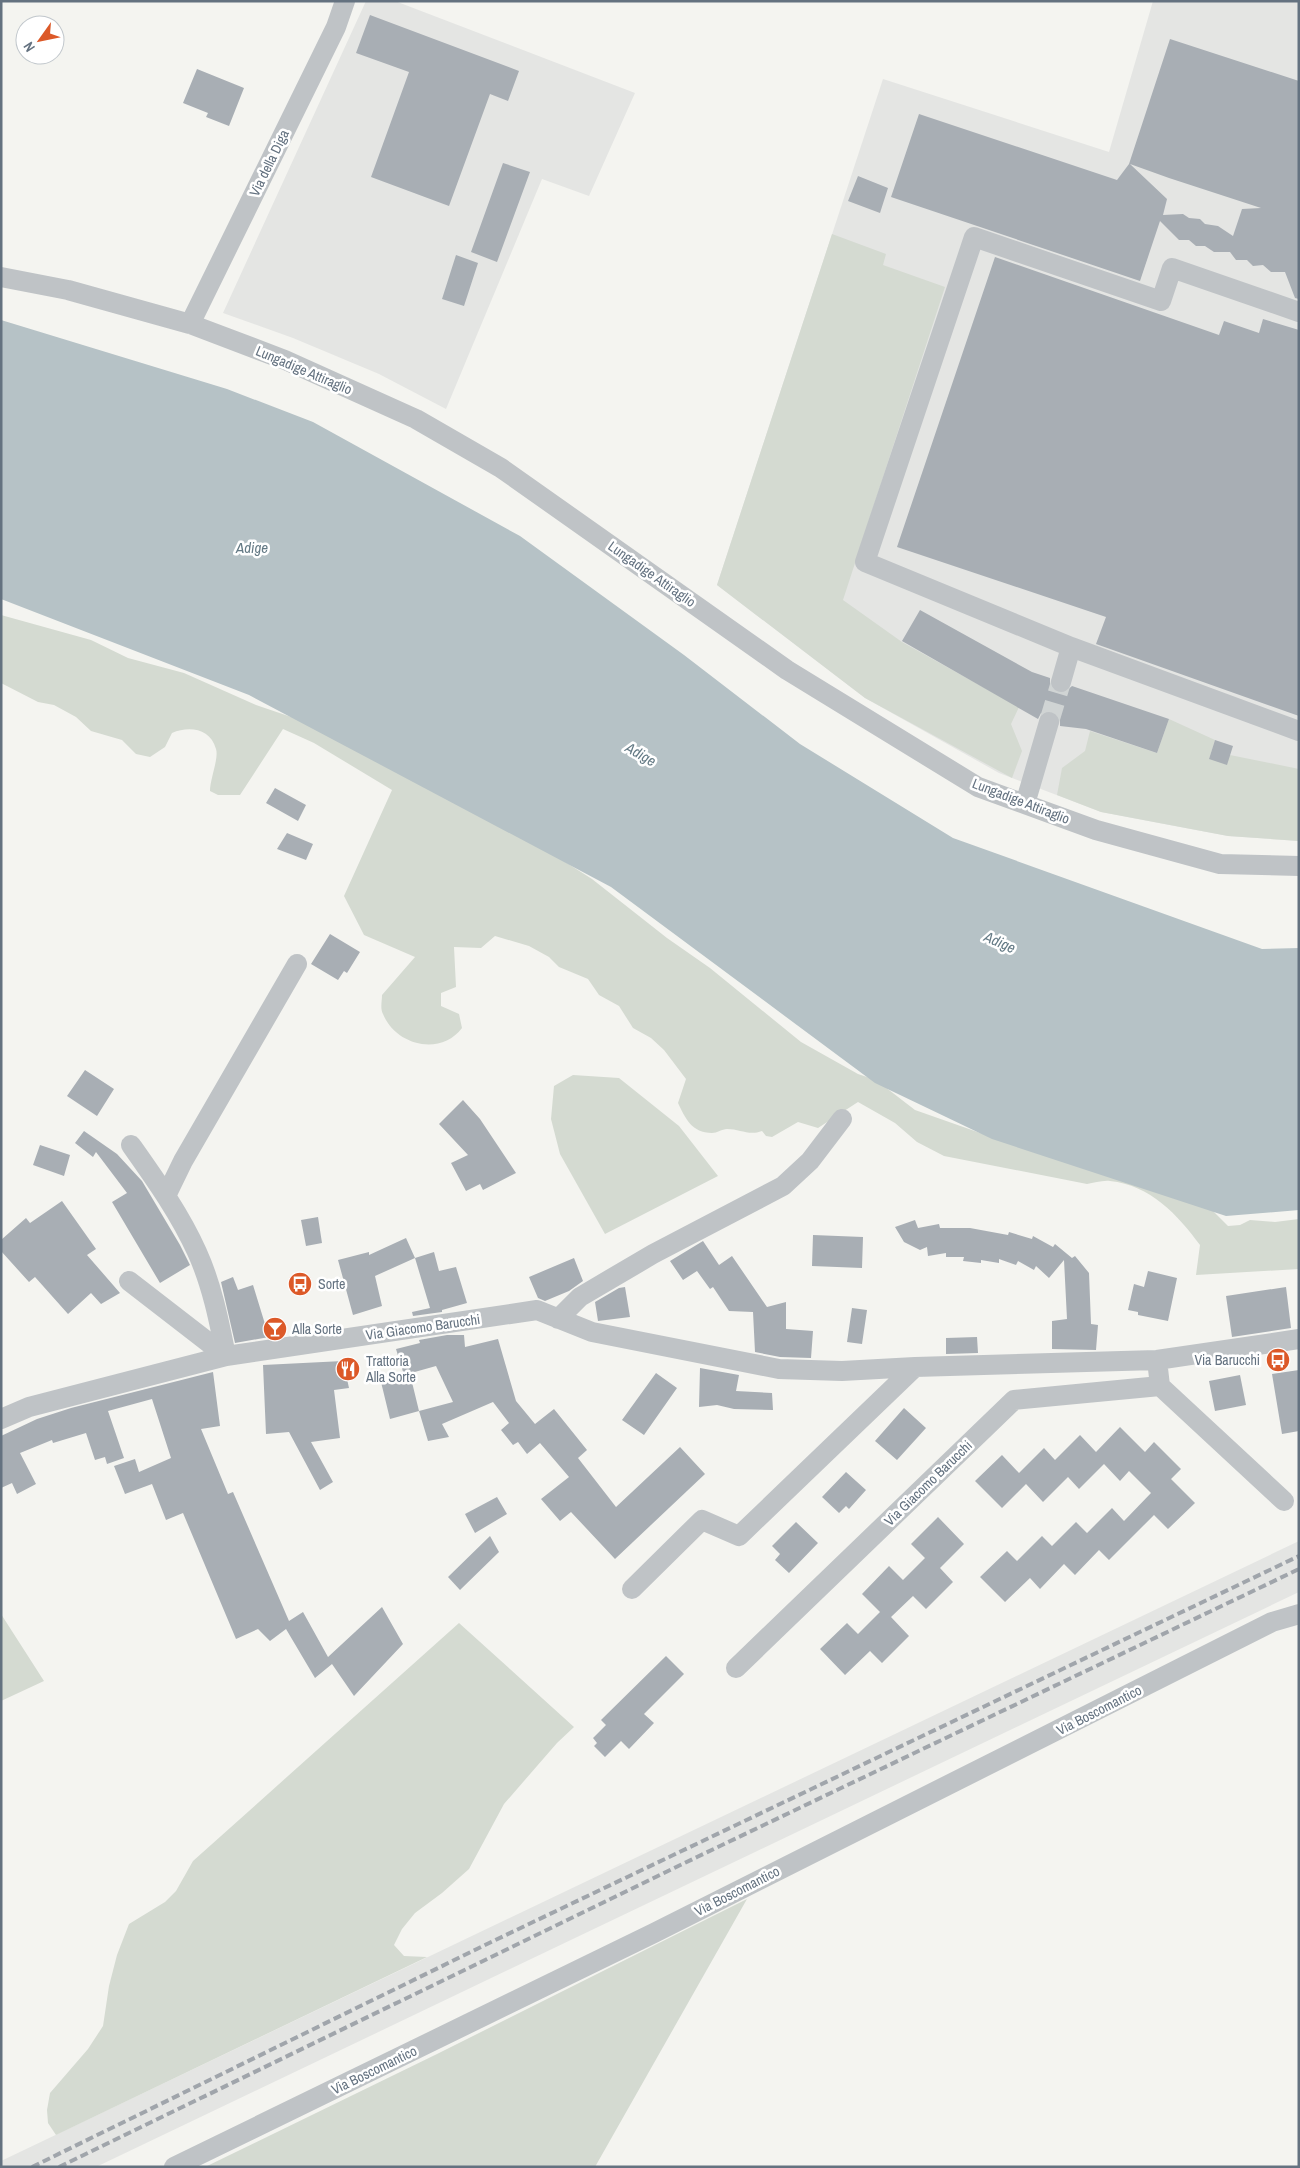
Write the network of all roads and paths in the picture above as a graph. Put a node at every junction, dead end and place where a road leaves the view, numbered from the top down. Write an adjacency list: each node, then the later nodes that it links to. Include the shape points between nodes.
1 (345, 1): 4 (street, Via della Diga, via 336,27)
2 (1, 278): 4 (street, Lungadige Attiraglio, via 68,290)
3 (1299, 312): 5 (street, via 1172,268 1161,301 974,237 865,562)
4 (190, 324): 9 (street, Lungadige Attiraglio, via 285,360 416,420 501,468 787,670 978,787)
5 (1071, 647): 6 (street); 8 (street)
6 (1061, 682)
7 (1049, 722): 9 (street)
8 (1299, 731)
9 (1025, 804): 10 (street, Lungadige Attiraglio, via 1096,830 1220,864)
10 (1299, 866)
11 (297, 964): 14 (street)
12 (842, 1119): 16 (street, via 810,1161 783,1186 653,1254 580,1297)
13 (131, 1145): 14 (street)
14 (166, 1196): 18 (street, via 198,1253 214,1302)
15 (129, 1281): 18 (street)
16 (558, 1319): 18 (street, Via Giacomo Barucchi, via 537,1310); 20 (street, Via Giacomo Barucchi, via 592,1332 779,1369 842,1371)
17 (1299, 1339): 19 (street, Via Giacomo Barucchi)
18 (226, 1356): 22 (street, Via Giacomo Barucchi, via 29,1407)
19 (1157, 1360): 20 (street, Via Giacomo Barucchi); 21 (street)
20 (915, 1367): 24 (street, via 739,1536 702,1520)
21 (1160, 1386): 23 (street); 26 (street, Via Giacomo Barucchi, via 1014,1400)
22 (1, 1419)
23 (1284, 1501)
24 (632, 1589)
25 (1299, 1614): 27 (street, Via Boscomantico, via 1272,1622 662,1928)
26 (736, 1668)
27 (174, 2167)

